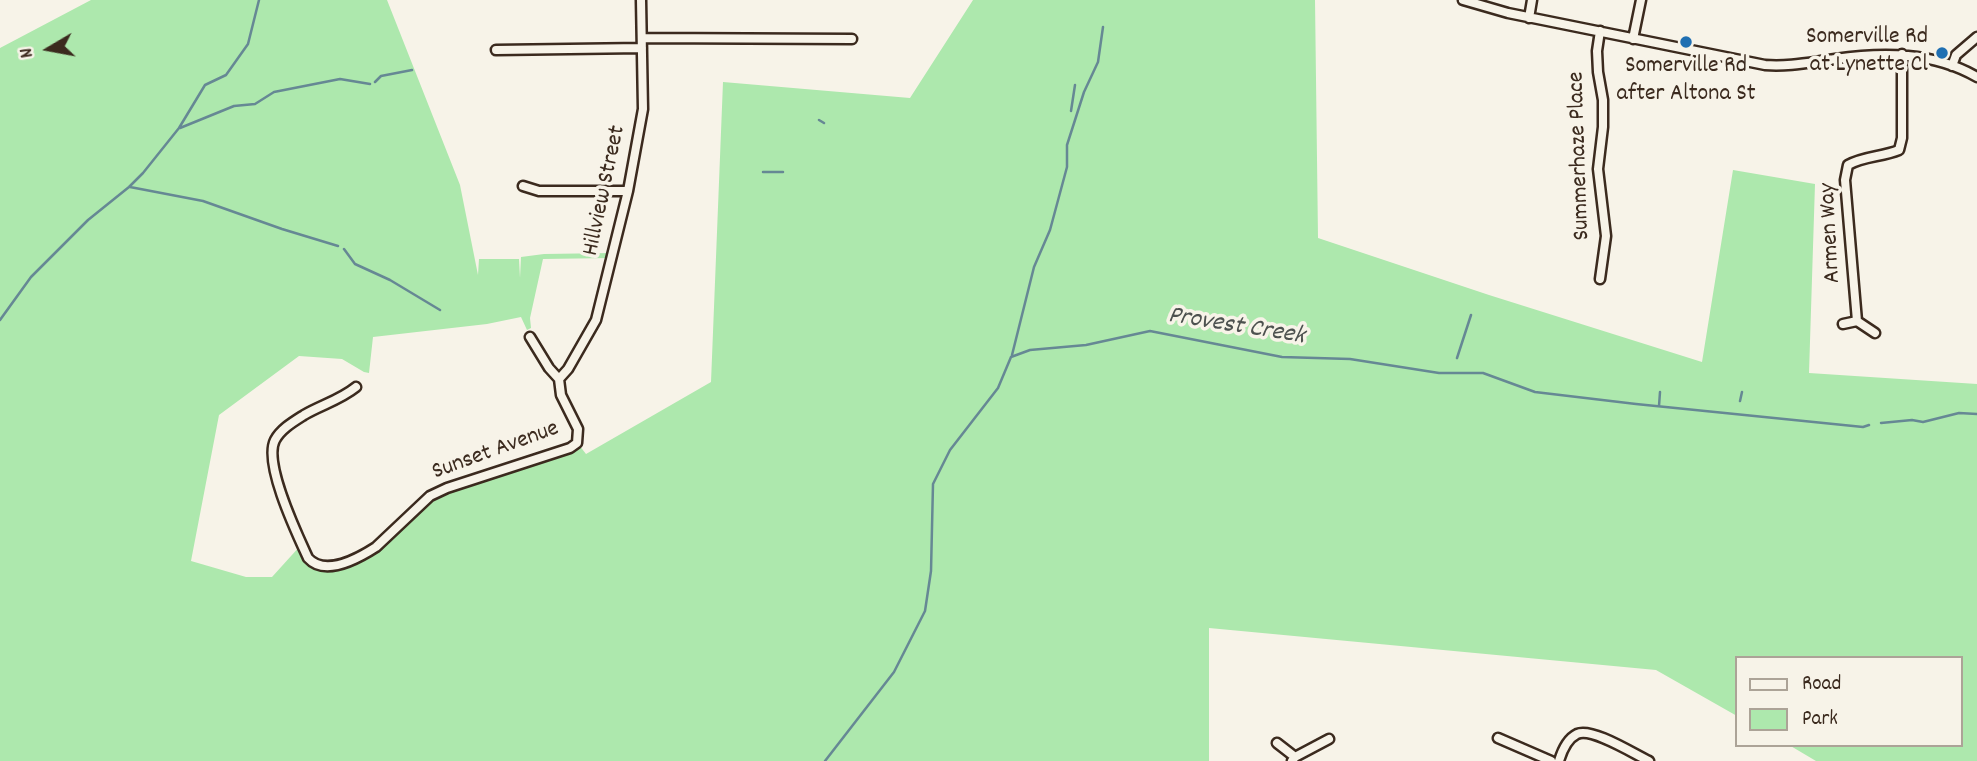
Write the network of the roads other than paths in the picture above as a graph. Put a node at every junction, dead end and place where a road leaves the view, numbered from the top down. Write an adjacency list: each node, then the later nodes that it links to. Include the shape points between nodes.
1 (641, 0): 8 (street, Hillview Street)
2 (1463, 0): 5 (street)
3 (1532, 0): 5 (street)
4 (1641, 0): 9 (street)
5 (1529, 18): 6 (street)
6 (1600, 32): 9 (street); 18 (street, Summerhaze Place, via 1597,51 1603,127 1598,169 1606,236)
7 (1977, 37): 14 (street, via 1956,55)
8 (642, 38): 10 (street); 11 (street, Hillview Street)
9 (1633, 38): 13 (street, via 1774,66)
10 (852, 39)
11 (642, 48): 12 (street); 17 (street, Hillview Street, via 643,109)
12 (496, 50)
13 (1902, 54): 14 (street); 19 (street, Armen Way, via 1899,150 1849,165 1844,180)
14 (1952, 66): 15 (street)
15 (1977, 77)
16 (523, 186): 17 (street, via 539,191)
17 (628, 191): 23 (street, Hillview Street, via 596,320)
18 (1600, 279)
19 (1857, 321): 20 (street); 21 (street)
20 (1843, 324)
21 (1875, 332)
22 (530, 337): 23 (street, Sunset Avenue)
23 (559, 379): 24 (street, Sunset Avenue, via 578,429 577,443 447,488 430,496 376,547 349,562 314,565 273,470 271,455 284,428)
24 (356, 387)
25 (1498, 738): 29 (street)
26 (1329, 739): 28 (street)
27 (1277, 743): 28 (street)
28 (1294, 759)
29 (1551, 761)
30 (1559, 761): 31 (street, via 1567,743 1582,733 1597,735)
31 (1649, 761)

